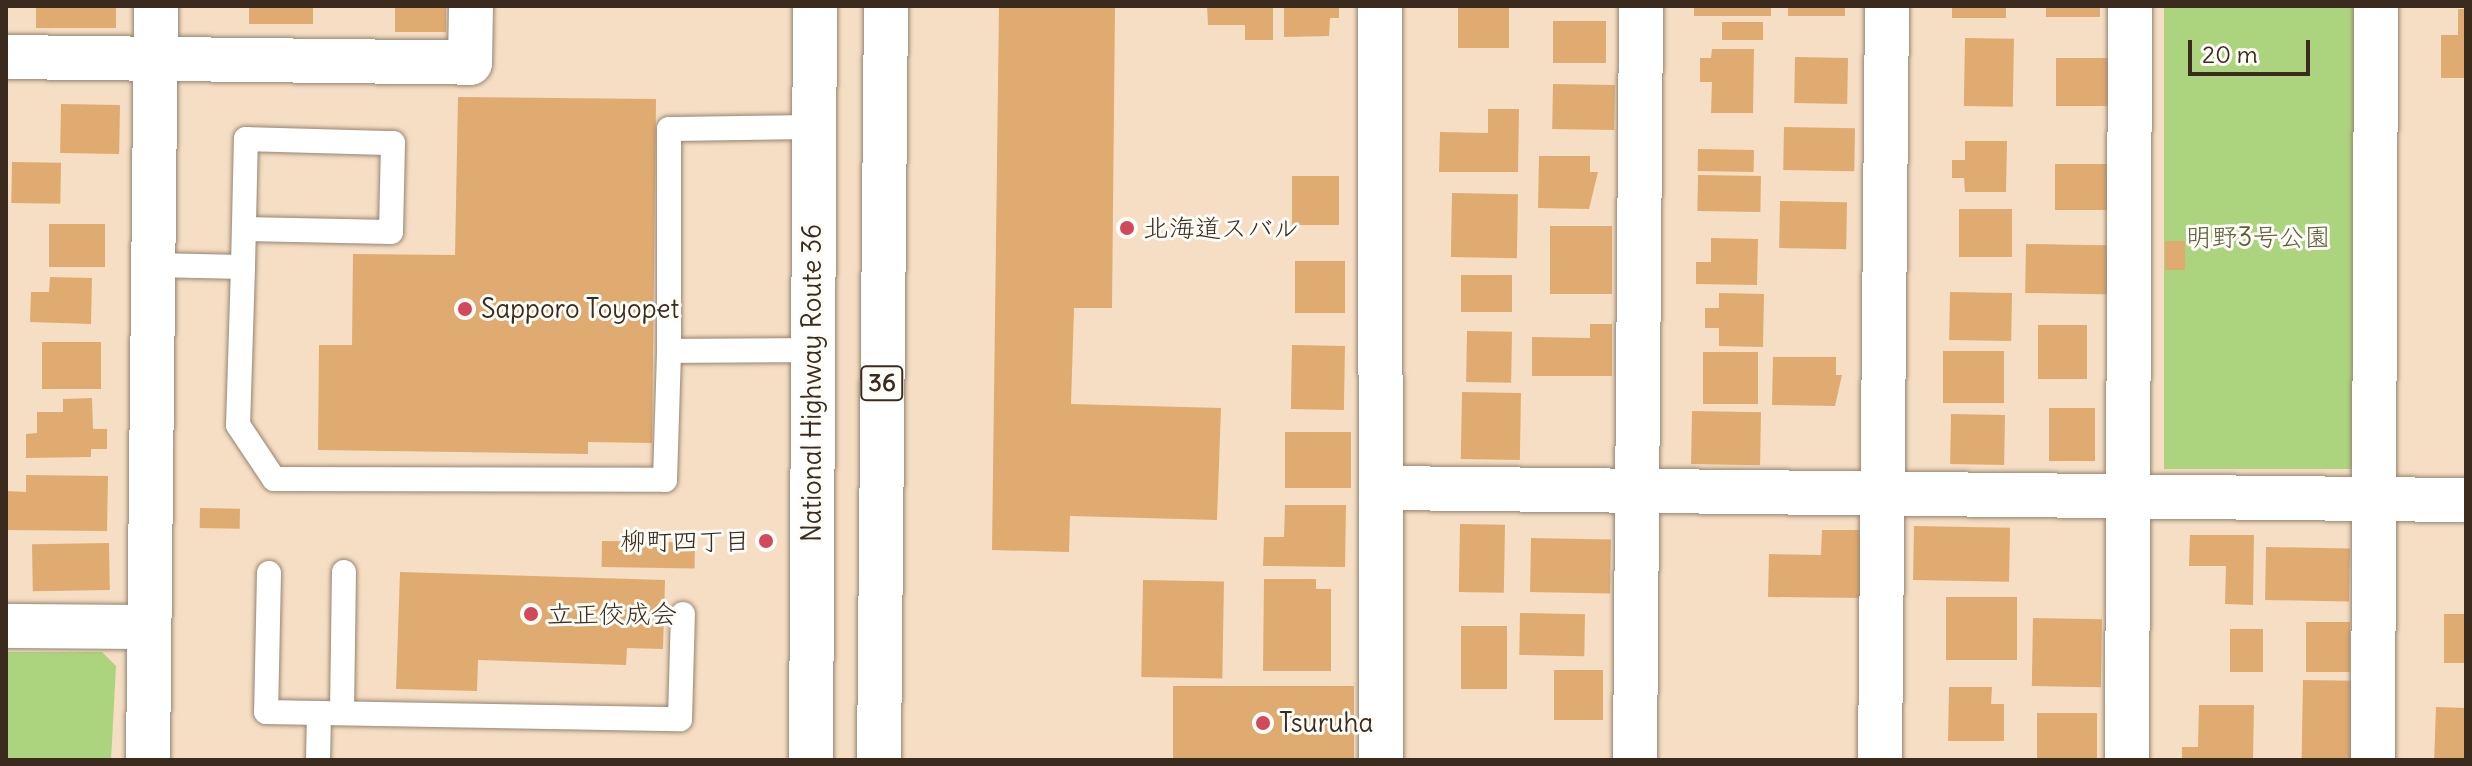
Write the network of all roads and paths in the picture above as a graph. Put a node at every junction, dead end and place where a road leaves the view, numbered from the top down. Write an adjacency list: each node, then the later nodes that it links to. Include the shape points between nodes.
1 (156, 6): 10 (main road)
2 (471, 6): 10 (main road, via 470,63)
3 (815, 6): 12 (main road, National Highway Route 36)
4 (886, 6): 33 (main road, 36)
5 (1380, 6): 18 (main road)
6 (1641, 6): 19 (main road)
7 (1887, 6): 20 (main road)
8 (2130, 6): 21 (main road)
9 (2376, 6): 22 (main road)
10 (156, 56): 11 (main road); 14 (main road)
11 (6, 57)
12 (814, 127): 16 (main road, National Highway Route 36); 17 (lane, via 669,129)
13 (244, 229): 13 (lane, via 246,139 393,143 391,232); 15 (lane)
14 (153, 265): 15 (lane); 28 (main road)
15 (243, 267): 17 (lane, via 238,425 274,479 665,480)
16 (812, 350): 17 (lane); 32 (main road, National Highway Route 36)
17 (669, 351)
18 (1385, 488): 19 (main road); 34 (main road)
19 (1635, 489): 20 (main road); 35 (main road)
20 (1881, 491): 21 (main road); 36 (main road)
21 (2129, 498): 22 (main road); 37 (main road)
22 (2377, 500): 23 (main road); 38 (main road)
23 (2466, 500)
24 (344, 572): 29 (lane)
25 (269, 573): 29 (lane, via 266,712)
26 (683, 614): 29 (lane, via 680,719)
27 (6, 626): 28 (main road)
28 (149, 627): 30 (main road)
29 (330, 713): 31 (lane)
30 (148, 760)
31 (318, 760)
32 (811, 760)
33 (879, 760)
34 (1381, 760)
35 (1635, 760)
36 (1880, 760)
37 (2127, 760)
38 (2373, 760)

